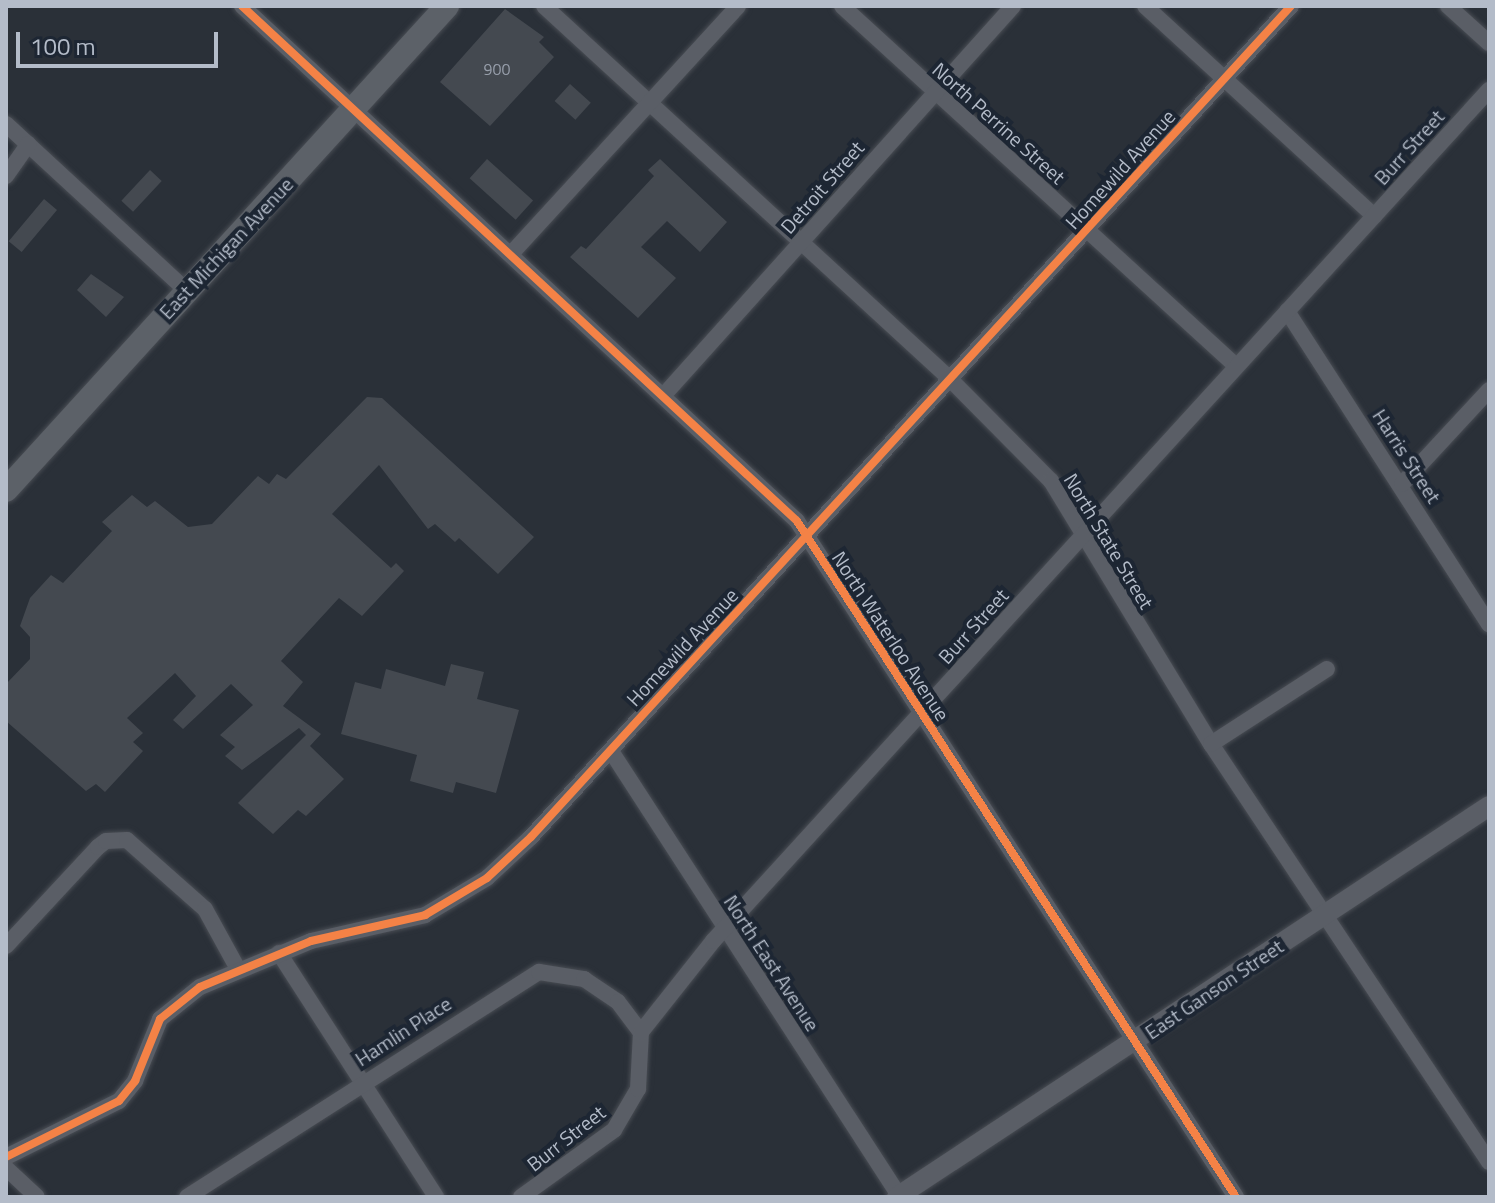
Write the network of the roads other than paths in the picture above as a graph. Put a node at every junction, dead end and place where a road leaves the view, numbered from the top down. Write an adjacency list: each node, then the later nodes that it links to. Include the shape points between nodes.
1 (242, 6): 15 (street, North Waterloo Avenue)
2 (447, 6): 15 (main road, East Michigan Avenue)
3 (544, 6): 14 (street, North State Street)
4 (738, 6): 14 (street)
5 (842, 6): 13 (street, North Perrine Street)
6 (1013, 6): 13 (street, Detroit Street)
7 (1145, 6): 11 (street)
8 (1291, 6): 11 (street, Homewild Avenue)
9 (1448, 6): 10 (street)
10 (1489, 43)
11 (1224, 77): 19 (street); 20 (street, Homewild Avenue)
12 (1489, 90): 19 (street, Burr Street)
13 (934, 91): 20 (street, North Perrine Street); 21 (street, Detroit Street)
14 (651, 103): 21 (street, North State Street); 22 (street)
15 (351, 110): 22 (street, North Waterloo Avenue); 23 (main road, East Michigan Avenue)
16 (6, 124): 17 (street)
17 (28, 144): 18 (street); 23 (street)
18 (6, 176)
19 (1374, 216): 24 (street, Burr Street)
20 (1087, 230): 25 (street, North Perrine Street); 26 (street, Homewild Avenue)
21 (799, 240): 26 (street, North State Street); 28 (street, Detroit Street)
22 (511, 254): 28 (street, North Waterloo Avenue)
23 (187, 291): 30 (main road, East Michigan Avenue)
24 (1287, 311): 25 (street, Burr Street); 29 (street, Harris Street)
25 (1236, 366): 32 (street, Burr Street)
26 (948, 377): 31 (street, Homewild Avenue); 32 (street, North State Street, via 1039,466)
27 (1489, 390): 29 (street)
28 (663, 396): 31 (street, North Waterloo Avenue)
29 (1402, 484): 33 (street, Harris Street)
30 (6, 490)
31 (808, 534): 35 (street, North Waterloo Avenue); 37 (street, Homewild Avenue)
32 (1082, 536): 35 (street, Burr Street); 36 (street, North State Street)
33 (1489, 624)
34 (1327, 669): 36 (street)
35 (922, 712): 40 (street, Burr Street); 45 (street, North Waterloo Avenue)
36 (1211, 744): 39 (street, North State Street)
37 (611, 751): 40 (street, North East Avenue); 42 (street, Homewild Avenue, via 531,837 454,901 425,915)
38 (1489, 806): 39 (street, East Ganson Street)
39 (1326, 914): 45 (street, East Ganson Street); 48 (street, North State Street)
40 (726, 928): 44 (street, Burr Street); 54 (street, North East Avenue)
41 (6, 946): 43 (street, via 98,847 116,839 133,843 205,909)
42 (279, 953): 43 (street, Homewild Avenue); 46 (street)
43 (238, 969): 47 (street, Homewild Avenue, via 176,1001 160,1019 135,1081 119,1101)
44 (641, 1032): 46 (street, Hamlin Place, via 618,1002 584,979 539,972); 53 (street, Burr Street, via 642,1071 625,1117 597,1144)
45 (1134, 1042): 54 (street, East Ganson Street); 55 (street, North Waterloo Avenue)
46 (361, 1082): 51 (street, Hamlin Place); 52 (street)
47 (6, 1157)
48 (1489, 1162)
49 (6, 1168): 50 (street)
50 (37, 1197)
51 (187, 1197)
52 (436, 1197)
53 (521, 1197)
54 (899, 1197)
55 (1236, 1197)

